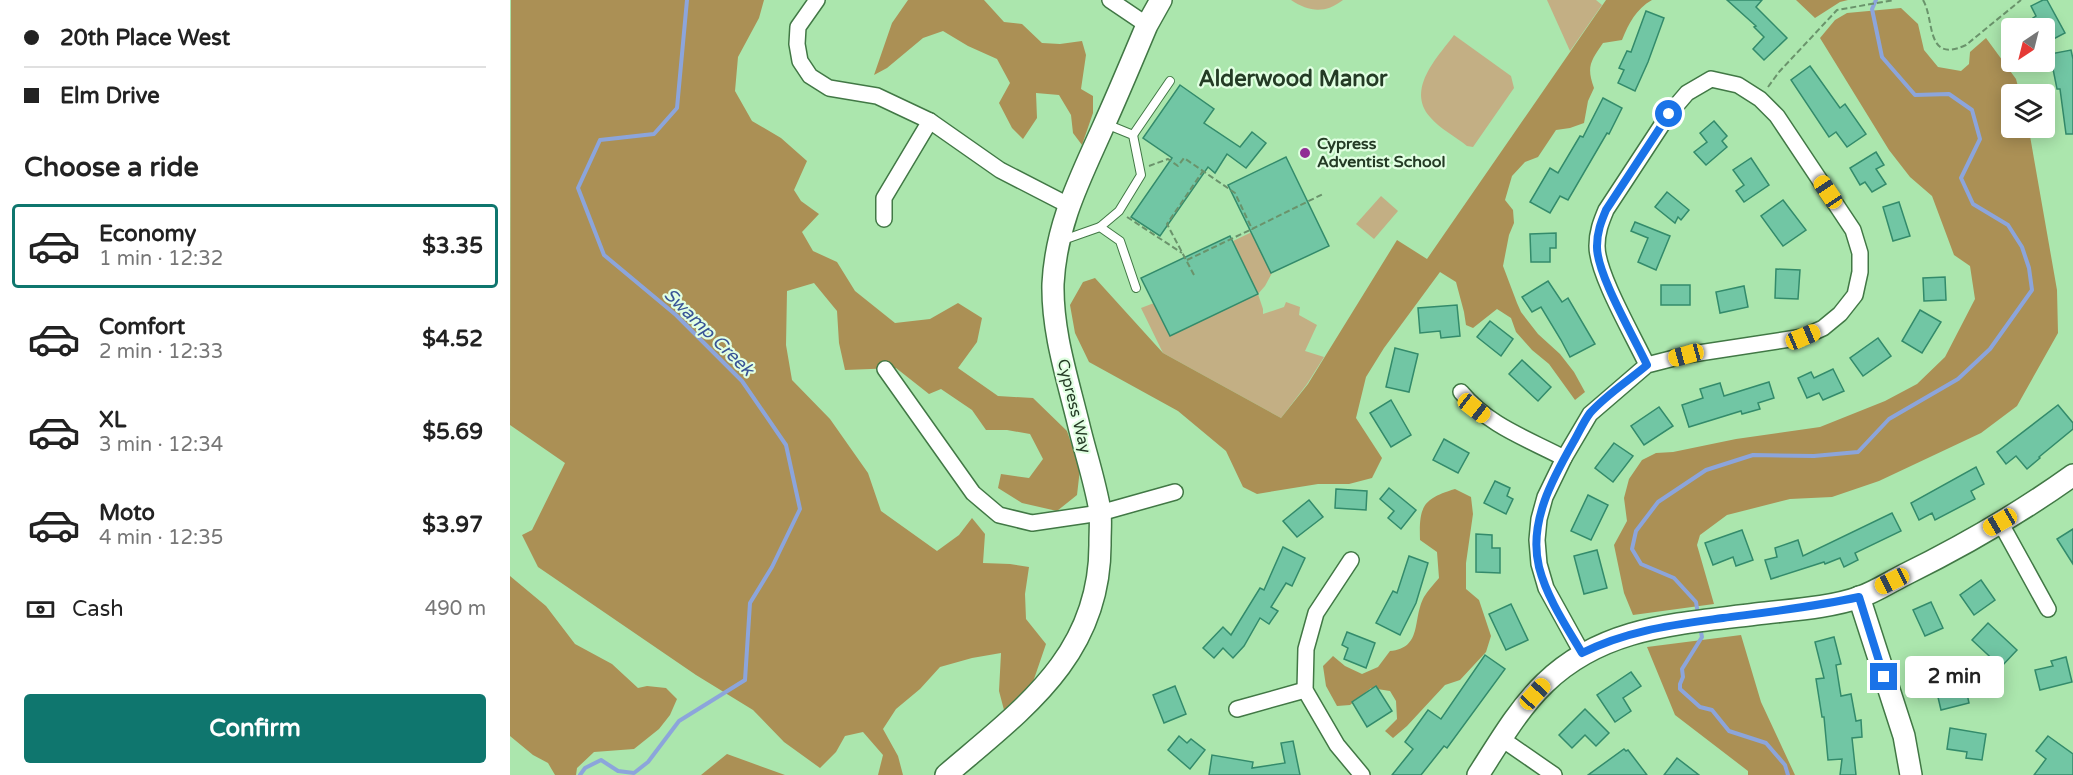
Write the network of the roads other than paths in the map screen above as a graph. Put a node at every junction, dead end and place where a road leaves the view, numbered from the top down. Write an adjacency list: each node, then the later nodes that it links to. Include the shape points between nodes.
1 (817, 0): 6 (street, via 798,27 800,61 810,75 829,88 877,96)
2 (1110, 0): 4 (street)
3 (1161, 0): 4 (street, Cypress Way)
4 (1147, 25): 7 (street, Cypress Way)
5 (1170, 81): 8 (lane)
6 (930, 121): 9 (street, via 1000,170); 10 (street, via 884,198)
7 (1105, 123): 8 (lane); 9 (street, Cypress Way)
8 (1133, 135): 11 (lane, via 1139,179 1119,211)
9 (1068, 205): 12 (street, Cypress Way)
10 (884, 219)
11 (1100, 227): 12 (lane); 13 (lane, via 1119,241)
12 (1059, 242): 20 (street, Cypress Way, via 1053,285 1057,336)
13 (1136, 288)
14 (1647, 365): 14 (street, via 1803,337 1823,328 1855,295 1860,253 1853,230 1777,116 1738,85 1712,79 1687,93 1669,114 1599,225 1600,267); 17 (street, via 1590,414)
15 (885, 369): 20 (street, via 973,493 999,515 1032,523)
16 (1461, 392): 17 (street, via 1490,420)
17 (1564, 458): 25 (street, via 1539,519 1539,564 1546,588)
18 (2073, 476): 21 (street)
19 (1175, 492): 20 (street)
20 (1100, 513): 29 (street, Cypress Way, via 1098,585 1088,618 1071,650 1021,711)
21 (2000, 522): 23 (street); 24 (street)
22 (1351, 560): 26 (street, via 1316,613 1306,649)
23 (1859, 597): 25 (street, via 1651,628); 33 (street, via 1904,736)
24 (2048, 609)
25 (1582, 653): 28 (street, via 1544,684)
26 (1305, 690): 27 (street); 30 (street, via 1337,745)
27 (1237, 709)
28 (1502, 739): 31 (street); 32 (street)
29 (946, 775)
30 (1362, 775)
31 (1478, 775)
32 (1554, 775)
33 (1911, 775)

